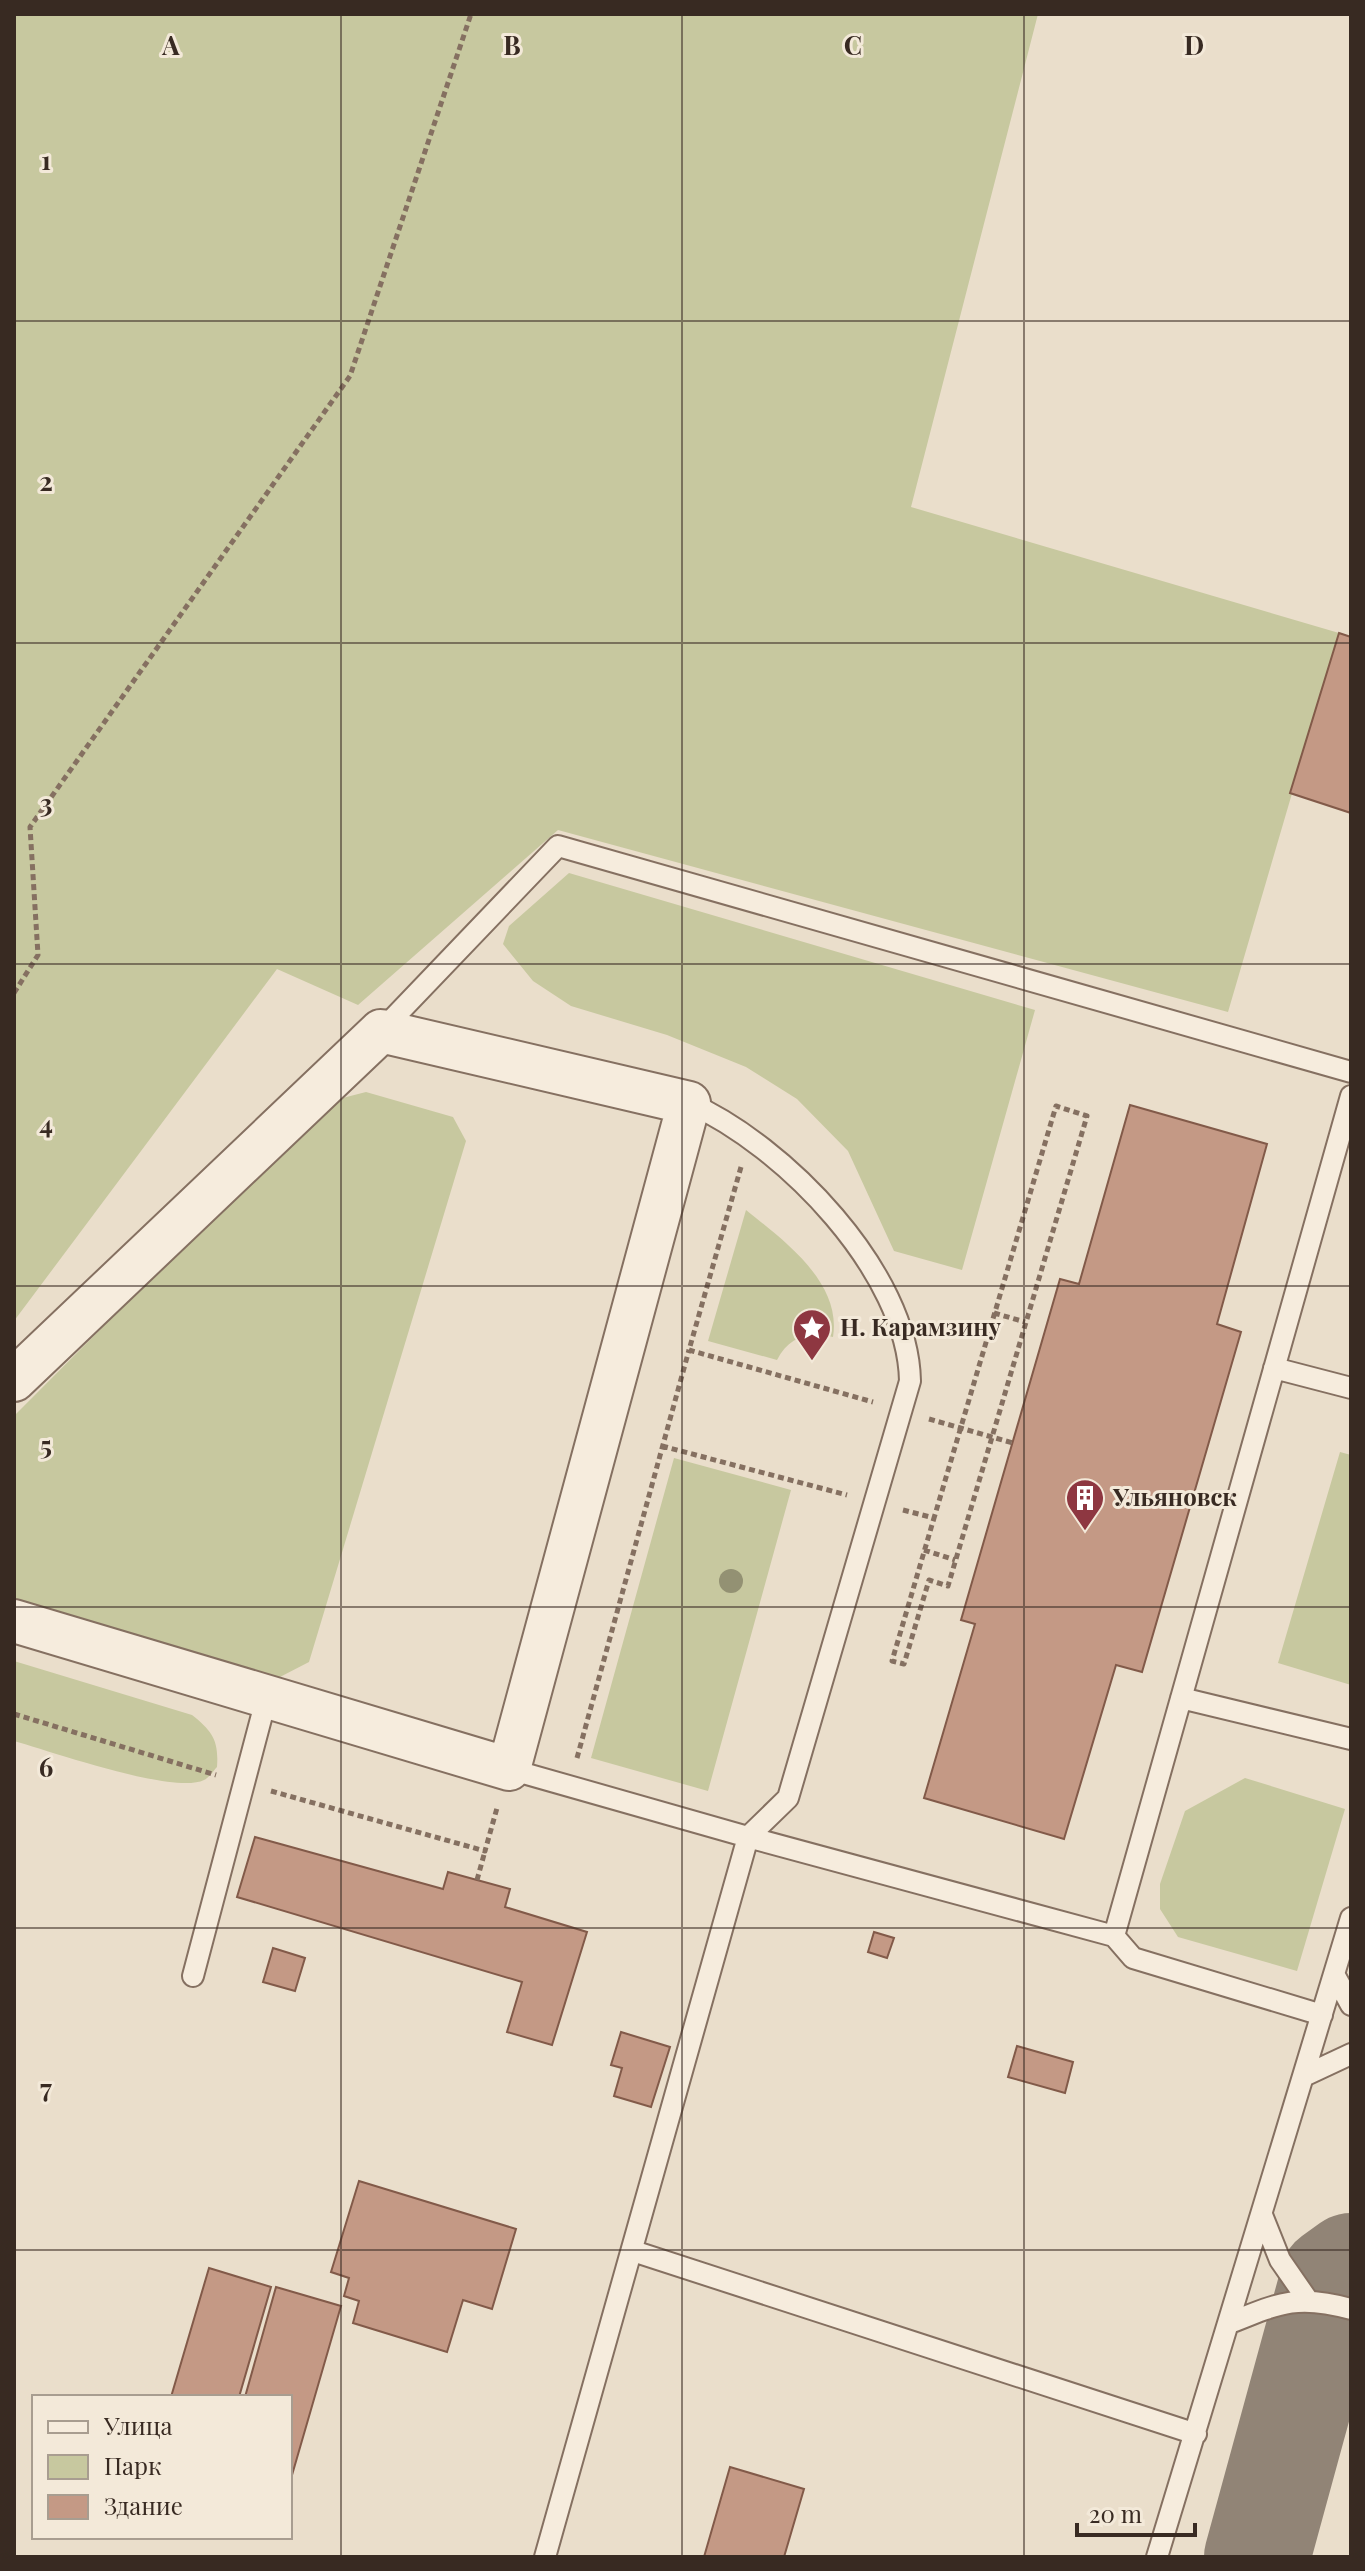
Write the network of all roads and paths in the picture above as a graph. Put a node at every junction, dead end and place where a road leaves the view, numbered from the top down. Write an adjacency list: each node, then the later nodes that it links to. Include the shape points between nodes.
1 (471, 14): 2 (path, via 350,376 30,827 38,955)
2 (14, 993)
3 (381, 1031): 4 (lane, via 558,846); 6 (street); 12 (street)
4 (1351, 1072)
5 (1351, 1096): 11 (lane)
6 (689, 1103): 7 (lane); 28 (street)
7 (750, 1136): 10 (path); 14 (lane, via 821,1204 888,1299 909,1366)
8 (994, 1313): 9 (path); 9 (path, via 1056,1106 1087,1116); 15 (path)
9 (1025, 1322): 16 (path)
10 (689, 1350): 14 (path); 18 (path)
11 (1274, 1368): 13 (lane); 25 (lane)
12 (14, 1380)
13 (1351, 1388)
14 (901, 1410): 15 (path); 19 (lane)
15 (960, 1428): 16 (path); 20 (path)
16 (991, 1437): 17 (path); 22 (path)
17 (1013, 1443)
18 (662, 1446): 19 (path); 30 (path)
19 (874, 1502): 20 (path); 31 (lane, via 788,1798)
20 (934, 1518): 21 (path)
21 (924, 1550): 22 (path); 22 (path, via 892,1661 904,1664 929,1580 948,1586)
22 (955, 1560)
23 (14, 1621): 24 (street)
24 (267, 1696): 28 (street); 29 (lane)
25 (1181, 1698): 27 (lane); 35 (lane)
26 (14, 1714): 29 (path)
27 (1351, 1739)
28 (509, 1769): 30 (lane); 32 (path)
29 (243, 1783): 32 (path); 37 (lane)
30 (568, 1787): 31 (lane)
31 (748, 1837): 35 (lane); 43 (lane)
32 (485, 1851): 33 (path)
33 (477, 1880)
34 (1351, 1918): 36 (lane)
35 (1114, 1936): 39 (lane, via 1133,1958)
36 (1334, 1974): 38 (lane); 39 (lane)
37 (193, 1976)
38 (1351, 2005)
39 (1322, 2015): 41 (lane)
40 (1351, 2054): 41 (lane)
41 (1304, 2076): 42 (lane)
42 (1262, 2215): 44 (lane, via 1280,2260); 46 (lane)
43 (633, 2251): 47 (lane); 48 (lane)
44 (1307, 2299): 45 (lane); 46 (lane, via 1270,2306)
45 (1351, 2309)
46 (1230, 2323): 47 (lane)
47 (1196, 2434): 49 (lane)
48 (545, 2557)
49 (1157, 2557)

